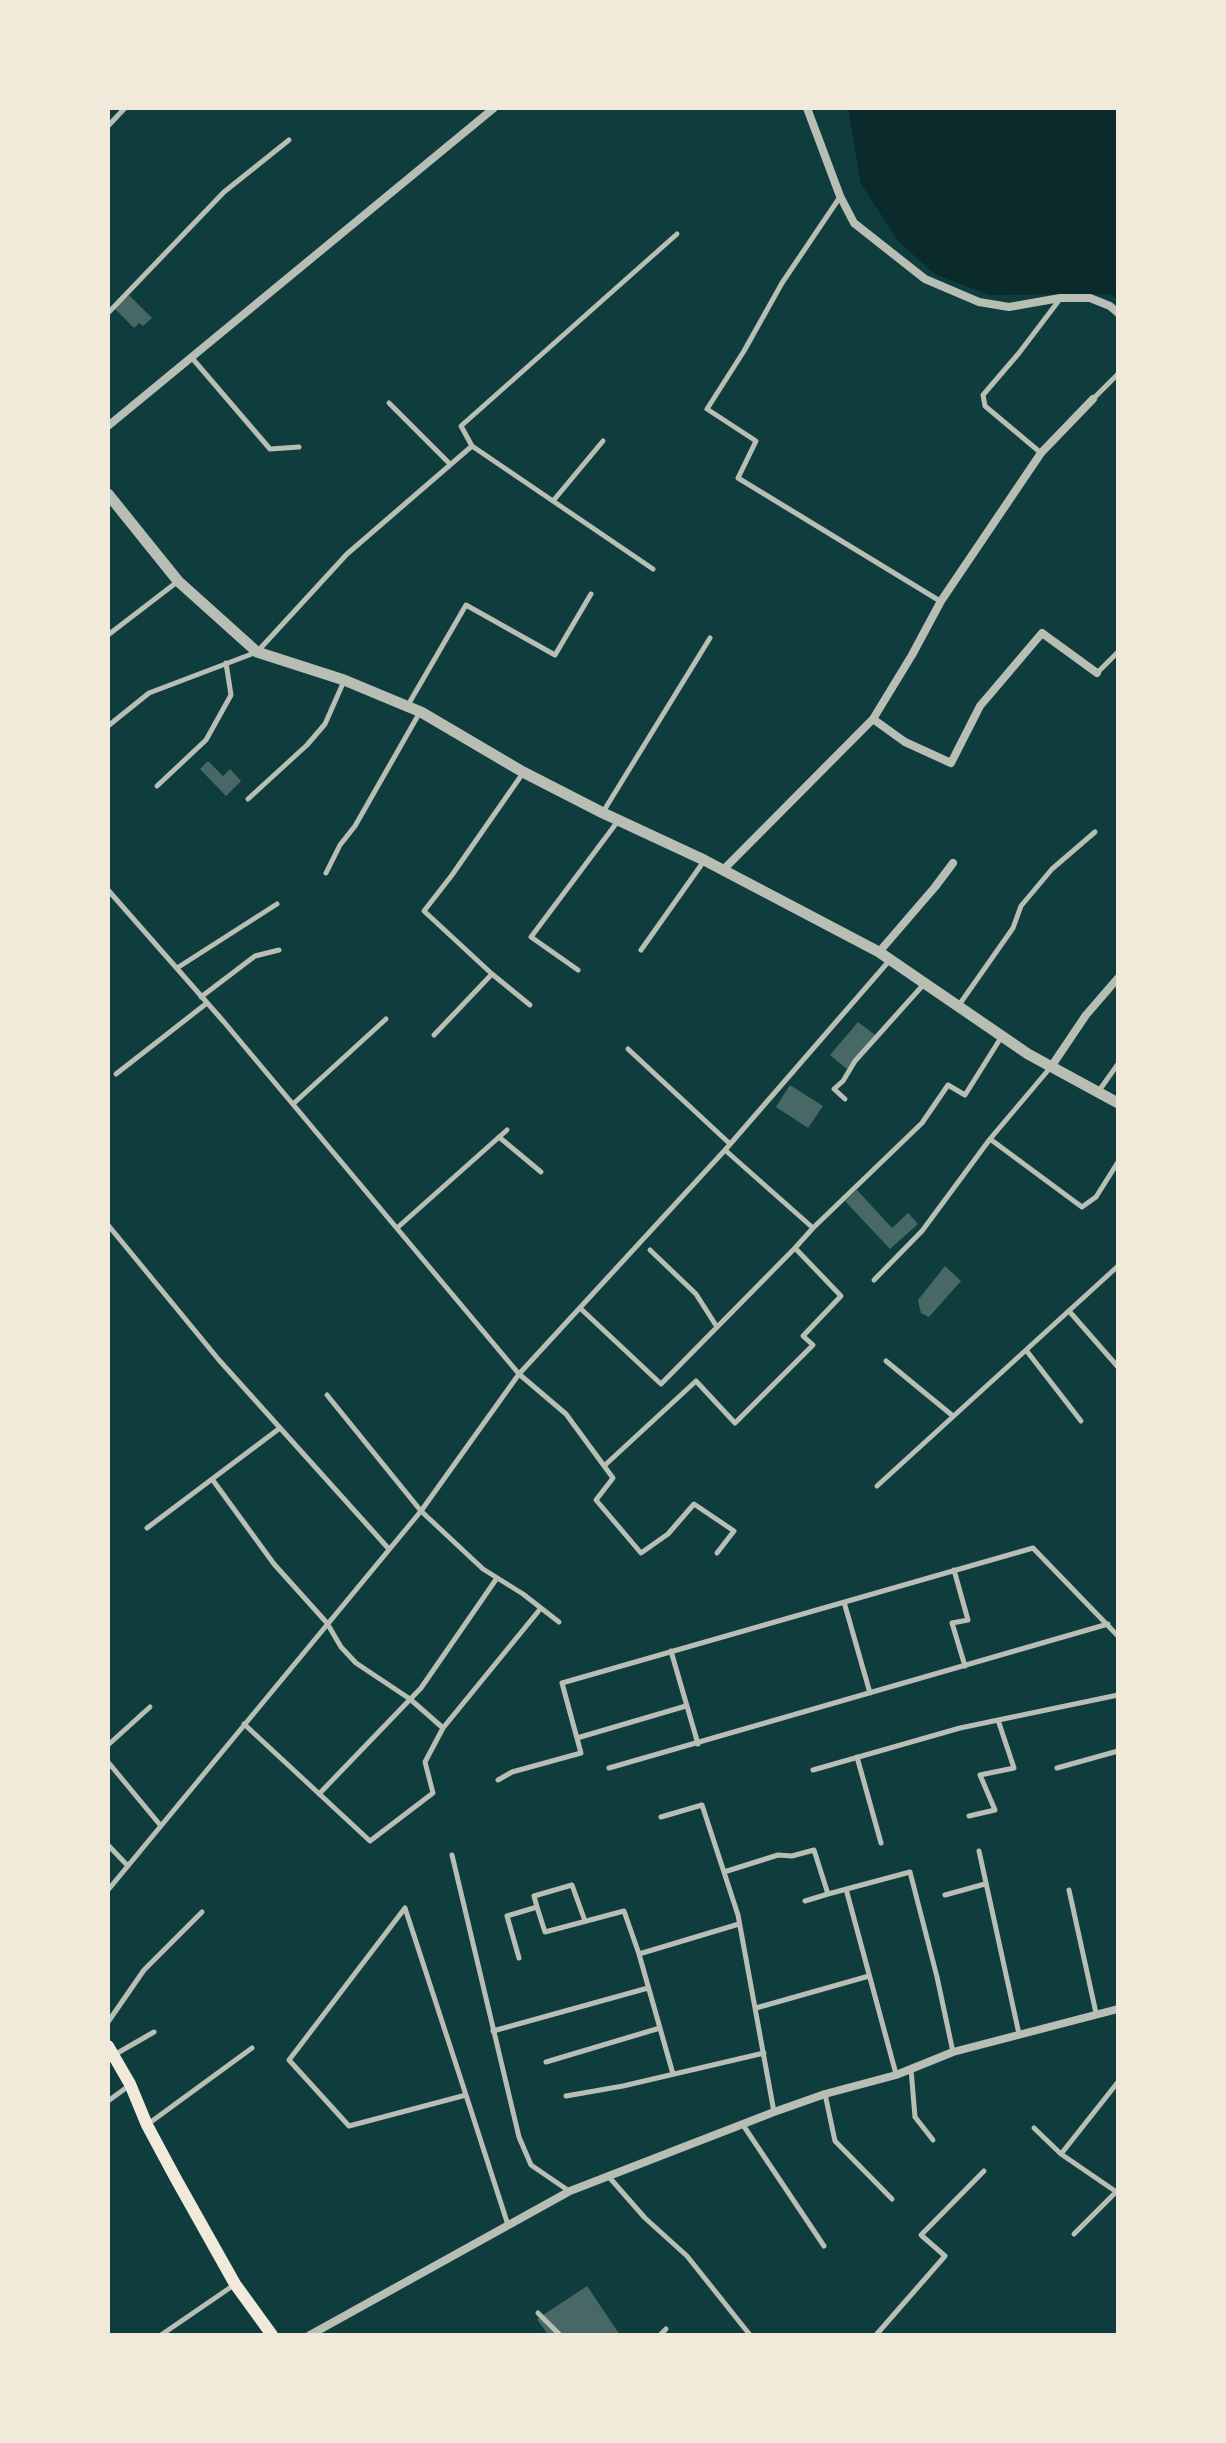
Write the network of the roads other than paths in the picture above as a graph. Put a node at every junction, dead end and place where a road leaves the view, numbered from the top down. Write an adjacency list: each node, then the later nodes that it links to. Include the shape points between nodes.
1 (125, 108): 4 (lane)
2 (494, 108): 11 (street)
3 (807, 108): 6 (street)
4 (108, 126)
5 (289, 140): 9 (lane, via 224,192)
6 (840, 196): 8 (street, via 854,223 925,279 979,302 1009,307); 26 (lane, via 707,409 756,441 738,478)
7 (677, 234): 17 (lane, via 461,426)
8 (1060, 298): 10 (street, via 1090,298); 19 (lane, via 983,395 985,406)
9 (108, 313)
10 (1118, 313)
11 (191, 357): 15 (street); 18 (lane, via 270,449)
12 (1118, 374): 13 (lane)
13 (1093, 399): 19 (street)
14 (389, 403): 20 (lane)
15 (108, 426)
16 (603, 441): 22 (lane)
17 (472, 446): 20 (lane); 22 (lane)
18 (299, 447)
19 (1041, 453): 26 (street)
20 (450, 464): 29 (lane, via 347,554)
21 (109, 498): 24 (street)
22 (553, 501): 23 (lane)
23 (653, 569)
24 (178, 581): 27 (lane); 29 (street)
25 (591, 594): 34 (lane, via 555,655 466,605)
26 (941, 601): 36 (street)
27 (108, 635)
28 (710, 638): 41 (lane)
29 (257, 652): 31 (lane); 33 (street)
30 (1118, 652): 32 (lane)
31 (226, 663): 37 (lane, via 149,693); 39 (lane, via 231,695 206,740)
32 (1097, 673): 36 (street, via 1042,633 980,706 951,763 905,742)
33 (344, 680): 34 (street); 40 (lane, via 325,724)
34 (408, 706): 35 (street)
35 (421, 712): 38 (street); 47 (lane)
36 (873, 719): 46 (street)
37 (108, 726)
38 (523, 772): 41 (street); 56 (lane, via 424,911)
39 (157, 786)
40 (248, 799)
41 (603, 813): 42 (street)
42 (619, 821): 44 (street); 55 (lane, via 531,937)
43 (1095, 832): 62 (lane, via 1052,869 1021,906 1013,928)
44 (704, 860): 46 (street); 51 (lane)
45 (953, 863): 52 (street)
46 (723, 870): 52 (street)
47 (326, 873)
48 (108, 890): 54 (lane)
49 (277, 904): 54 (lane)
50 (279, 950): 59 (lane, via 255,956)
51 (641, 950)
52 (879, 952): 53 (street)
53 (891, 960): 58 (street); 77 (lane)
54 (177, 968): 59 (lane)
55 (578, 970)
56 (492, 974): 61 (lane); 64 (lane)
57 (1118, 978): 68 (street)
58 (925, 983): 62 (street); 71 (lane, via 834,1089)
59 (201, 997): 60 (lane)
60 (207, 1003): 69 (lane); 73 (lane)
61 (530, 1005)
62 (959, 1006): 65 (street)
63 (386, 1019): 73 (lane)
64 (434, 1035)
65 (1002, 1036): 68 (street); 83 (lane, via 965,1095 948,1085 922,1123)
66 (628, 1049): 77 (lane)
67 (1118, 1064): 70 (lane)
68 (1051, 1067): 70 (street); 76 (lane)
69 (116, 1074)
70 (1098, 1093): 72 (street)
71 (845, 1099)
72 (1118, 1103)
73 (293, 1104): 82 (lane)
74 (507, 1130): 75 (lane)
75 (499, 1137): 80 (lane); 82 (lane)
76 (990, 1139): 79 (lane, via 1082,1207 1096,1197); 87 (lane, via 922,1231)
77 (729, 1143): 78 (lane)
78 (725, 1150): 83 (lane); 88 (lane)
79 (1118, 1162)
80 (541, 1172)
81 (108, 1225): 98 (lane)
82 (397, 1228): 94 (lane)
83 (813, 1228): 84 (lane)
84 (795, 1248): 90 (lane); 99 (lane, via 841,1296 803,1336 813,1345 735,1423 696,1381)
85 (650, 1250): 90 (lane, via 696,1294)
86 (1118, 1266): 89 (lane)
87 (874, 1280)
88 (580, 1308): 90 (lane, via 661,1384); 94 (lane)
89 (1069, 1311): 91 (lane); 93 (lane)
90 (717, 1327)
91 (1026, 1350): 96 (lane); 97 (lane)
92 (886, 1361): 96 (lane)
93 (1118, 1367)
94 (519, 1374): 99 (lane, via 566,1414); 102 (lane)
95 (327, 1395): 102 (lane)
96 (953, 1416): 101 (lane)
97 (1081, 1421)
98 (280, 1428): 100 (lane); 104 (lane)
99 (604, 1466): 105 (lane, via 613,1478 596,1500 641,1553 668,1534 694,1504 734,1531)
100 (212, 1479): 103 (lane); 111 (lane, via 274,1564)
101 (877, 1486)
102 (421, 1511): 104 (lane); 107 (lane)
103 (147, 1528)
104 (388, 1548): 111 (lane)
105 (717, 1553)
106 (954, 1570): 108 (lane); 112 (lane, via 1033,1548); 115 (lane, via 968,1620 952,1623)
107 (497, 1578): 109 (lane); 118 (lane)
108 (844, 1602): 114 (lane); 116 (lane)
109 (541, 1608): 110 (lane); 123 (lane)
110 (559, 1622)
111 (327, 1623): 118 (lane, via 356,1663); 122 (lane)
112 (1108, 1624): 113 (lane); 115 (lane)
113 (1118, 1636)
114 (671, 1651): 119 (lane); 124 (lane, via 562,1683)
115 (965, 1666): 116 (lane)
116 (870, 1693): 125 (lane)
117 (1118, 1695): 121 (lane)
118 (410, 1699): 123 (lane); 134 (lane)
119 (686, 1706): 124 (lane); 125 (lane)
120 (150, 1707): 126 (lane)
121 (998, 1720): 128 (lane); 135 (lane, via 1014,1768 980,1775 995,1810)
122 (244, 1724): 134 (lane); 137 (lane)
123 (443, 1728): 134 (lane, via 425,1762 433,1793 370,1841)
124 (577, 1738): 133 (lane, via 581,1753)
125 (698, 1744): 130 (lane)
126 (108, 1745)
127 (1118, 1751): 131 (lane)
128 (857, 1757): 132 (lane); 138 (lane)
129 (108, 1762): 137 (lane)
130 (609, 1768)
131 (1057, 1768)
132 (813, 1770)
133 (498, 1780)
134 (319, 1794)
135 (969, 1816)
136 (661, 1817): 143 (lane, via 702,1805)
137 (161, 1826): 142 (lane)
138 (881, 1843)
139 (108, 1845): 142 (lane)
140 (979, 1851): 144 (lane)
141 (452, 1855): 164 (lane)
142 (128, 1866): 146 (lane)
143 (724, 1872): 148 (lane, via 814,1850); 154 (lane)
144 (985, 1884): 149 (lane); 166 (lane)
145 (846, 1889): 148 (lane); 157 (lane); 169 (lane, via 910,1872)
146 (108, 1890)
147 (1069, 1890): 161 (lane)
148 (828, 1894): 150 (lane)
149 (945, 1895)
150 (805, 1901)
151 (537, 1907): 153 (lane, via 545,1932); 153 (lane, via 534,1896 572,1885); 156 (lane, via 507,1916)
152 (202, 1912): 162 (lane, via 144,1970)
153 (585, 1921): 155 (lane, via 624,1911)
154 (739, 1924): 155 (lane); 159 (lane)
155 (639, 1954): 158 (lane)
156 (519, 1958)
157 (869, 1976): 159 (lane); 174 (lane)
158 (648, 1988): 163 (lane); 164 (lane)
159 (756, 2008): 170 (lane)
160 (1118, 2009): 161 (street)
161 (1096, 2013): 166 (street)
162 (108, 2022)
163 (660, 2028): 171 (lane); 173 (lane)
164 (493, 2031): 189 (lane, via 531,2165)
165 (154, 2032): 168 (lane)
166 (1019, 2034): 169 (street)
167 (252, 2048): 182 (lane)
168 (111, 2051): 176 (main road)
169 (953, 2052): 172 (street)
170 (764, 2053): 173 (lane); 181 (lane)
171 (546, 2062)
172 (911, 2069): 174 (street); 185 (lane, via 915,2117)
173 (673, 2074): 179 (lane)
174 (896, 2075): 177 (street)
175 (1118, 2082): 186 (lane)
176 (130, 2084): 180 (lane); 182 (main road)
177 (825, 2094): 181 (street); 191 (lane, via 835,2141)
178 (466, 2095): 178 (lane, via 437,2009 405,1908 289,2060 349,2126); 192 (lane)
179 (566, 2096)
180 (108, 2101)
181 (774, 2112): 183 (street)
182 (147, 2125): 195 (main road)
183 (743, 2125): 188 (street); 194 (lane)
184 (1034, 2128): 186 (lane)
185 (933, 2140)
186 (1061, 2154): 190 (lane)
187 (984, 2171): 204 (lane, via 921,2235 945,2256)
188 (609, 2177): 189 (street); 203 (lane, via 687,2256)
189 (570, 2191): 192 (street)
190 (1117, 2193): 193 (lane)
191 (892, 2199)
192 (508, 2225): 200 (street)
193 (1074, 2234)
194 (824, 2246)
195 (235, 2284): 198 (lane); 199 (main road)
196 (538, 2313): 201 (lane)
197 (666, 2329): 202 (lane)
198 (161, 2335)
199 (272, 2335)
200 (310, 2335)
201 (560, 2335)
202 (660, 2335)
203 (750, 2335)
204 (876, 2335)

